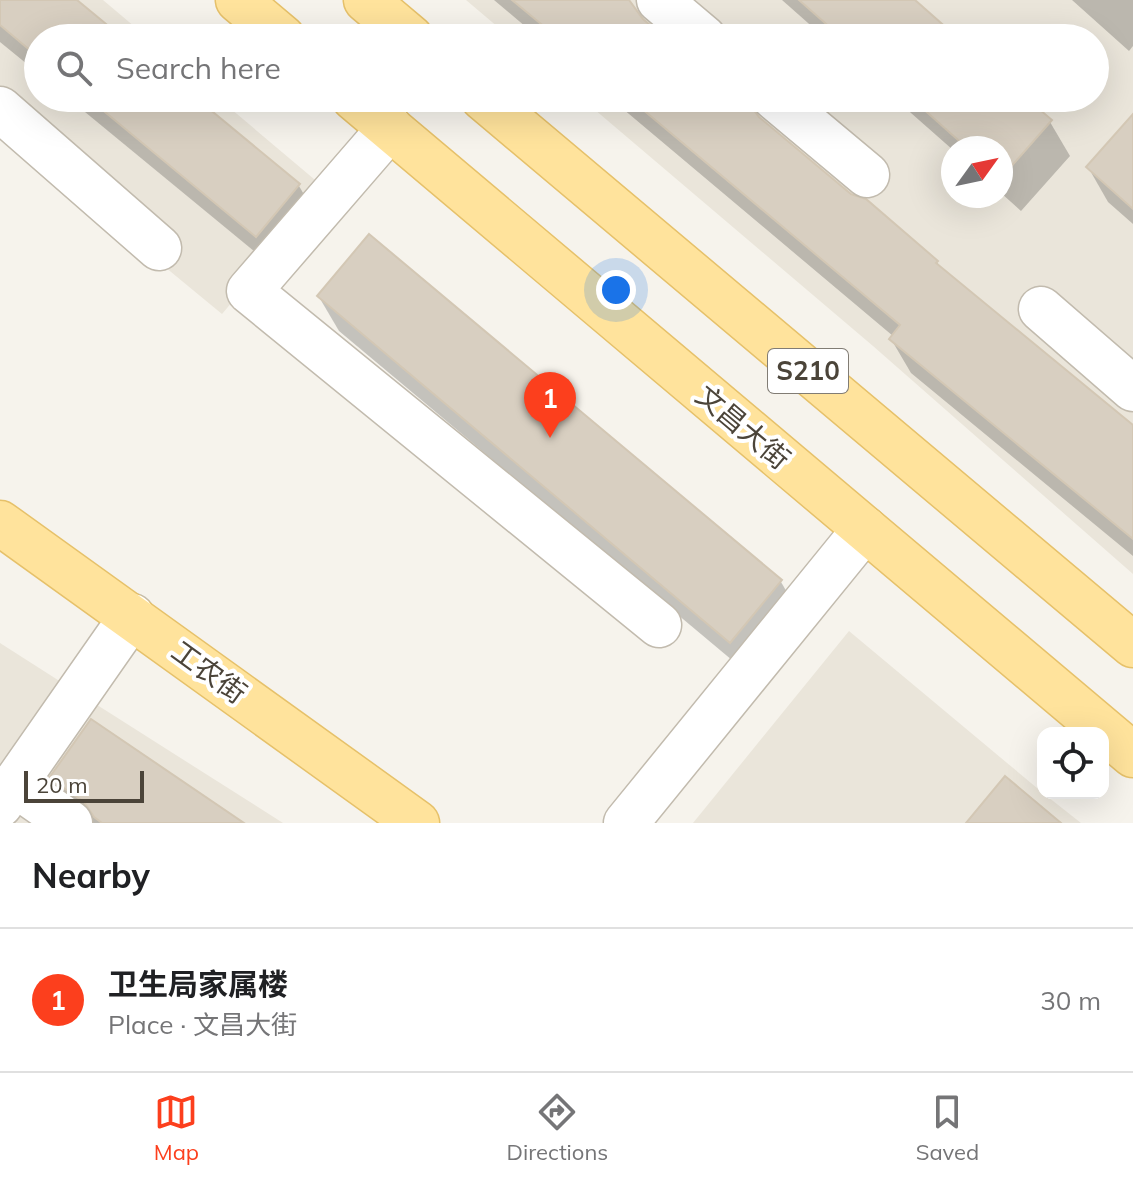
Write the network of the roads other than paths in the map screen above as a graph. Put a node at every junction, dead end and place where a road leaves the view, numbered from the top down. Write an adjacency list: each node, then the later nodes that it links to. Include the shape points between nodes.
1 (238, 0): 3 (main road)
2 (366, 0): 4 (main road)
3 (266, 24)
4 (394, 24)
5 (0, 109): 11 (street)
6 (371, 112): 9 (main road, 文昌大街)
7 (500, 112): 18 (main road, S210)
8 (792, 112): 10 (street)
9 (390, 128): 15 (main road, 文昌大街); 17 (street, via 249,291)
10 (867, 175)
11 (159, 248)
12 (1041, 309): 13 (street)
13 (1133, 389)
14 (0, 523): 16 (main road, 工农街)
15 (865, 529): 19 (main road, 文昌大街); 23 (street)
16 (132, 616): 20 (street); 22 (main road, 工农街)
17 (659, 625)
18 (1133, 645)
19 (1133, 755)
20 (7, 795): 21 (street)
21 (70, 823)
22 (417, 823)
23 (626, 823)

